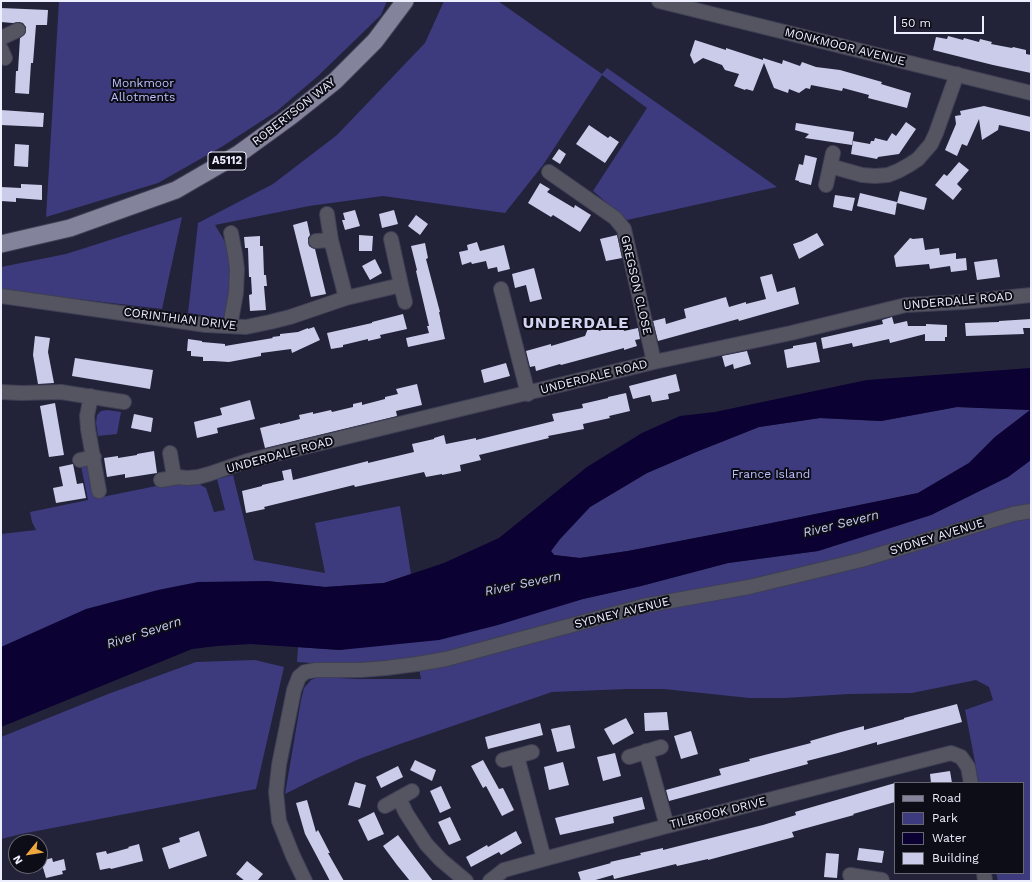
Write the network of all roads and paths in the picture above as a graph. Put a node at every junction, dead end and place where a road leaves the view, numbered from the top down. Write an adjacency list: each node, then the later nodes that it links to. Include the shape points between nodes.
1 (405, 1): 14 (main road, ROBERTSON WAY / A5112, via 375,41 335,81 240,153 176,190 70,228)
2 (659, 1): 5 (street, MONKMOOR AVENUE)
3 (18, 30): 4 (street)
4 (1, 38)
5 (957, 74): 6 (street, MONKMOOR AVENUE); 8 (street, via 931,144 918,159 898,171 875,176 862,175 832,160)
6 (1031, 93)
7 (549, 172): 22 (street, GREGSON CLOSE, via 615,218 624,229)
8 (826, 184)
9 (327, 214): 12 (street)
10 (231, 233): 21 (street, via 237,269)
11 (391, 239): 15 (street)
12 (331, 240): 13 (street); 19 (street)
13 (316, 241)
14 (1, 244)
15 (401, 285): 19 (street, CORINTHIAN DRIVE); 20 (street)
16 (502, 289): 24 (street)
17 (1031, 295): 22 (street, UNDERDALE ROAD, via 906,305)
18 (1, 296): 21 (street, CORINTHIAN DRIVE, via 206,325)
19 (346, 298): 21 (street, CORINTHIAN DRIVE, via 270,322)
20 (405, 302)
21 (230, 326)
22 (654, 362): 24 (street, UNDERDALE ROAD)
23 (1, 392): 25 (street, via 61,392)
24 (528, 394): 27 (street, UNDERDALE ROAD, via 247,461 198,477 168,479)
25 (91, 396): 26 (street); 28 (street, via 87,416 87,458)
26 (124, 402)
27 (170, 454)
28 (100, 490)
29 (1031, 511): 45 (street, SYDNEY AVENUE, via 1013,514 861,560 749,587 643,606 446,659 386,668 305,672 299,677 294,690 276,792 279,821)
30 (660, 746): 31 (street)
31 (646, 751): 34 (street); 40 (street)
32 (532, 752): 33 (street)
33 (517, 756): 35 (street); 41 (street)
34 (629, 757)
35 (503, 760)
36 (971, 782): 40 (street, TILBROOK DRIVE, via 968,767 961,757 951,753)
37 (412, 791): 38 (street)
38 (399, 798): 39 (street); 46 (street, via 426,844)
39 (385, 806)
40 (667, 826): 41 (street, TILBROOK DRIVE)
41 (544, 859): 47 (street, TILBROOK DRIVE, via 504,870)
42 (850, 875): 43 (street)
43 (866, 880): 44 (street)
44 (882, 880)
45 (305, 881)
46 (466, 881)
47 (490, 881)

